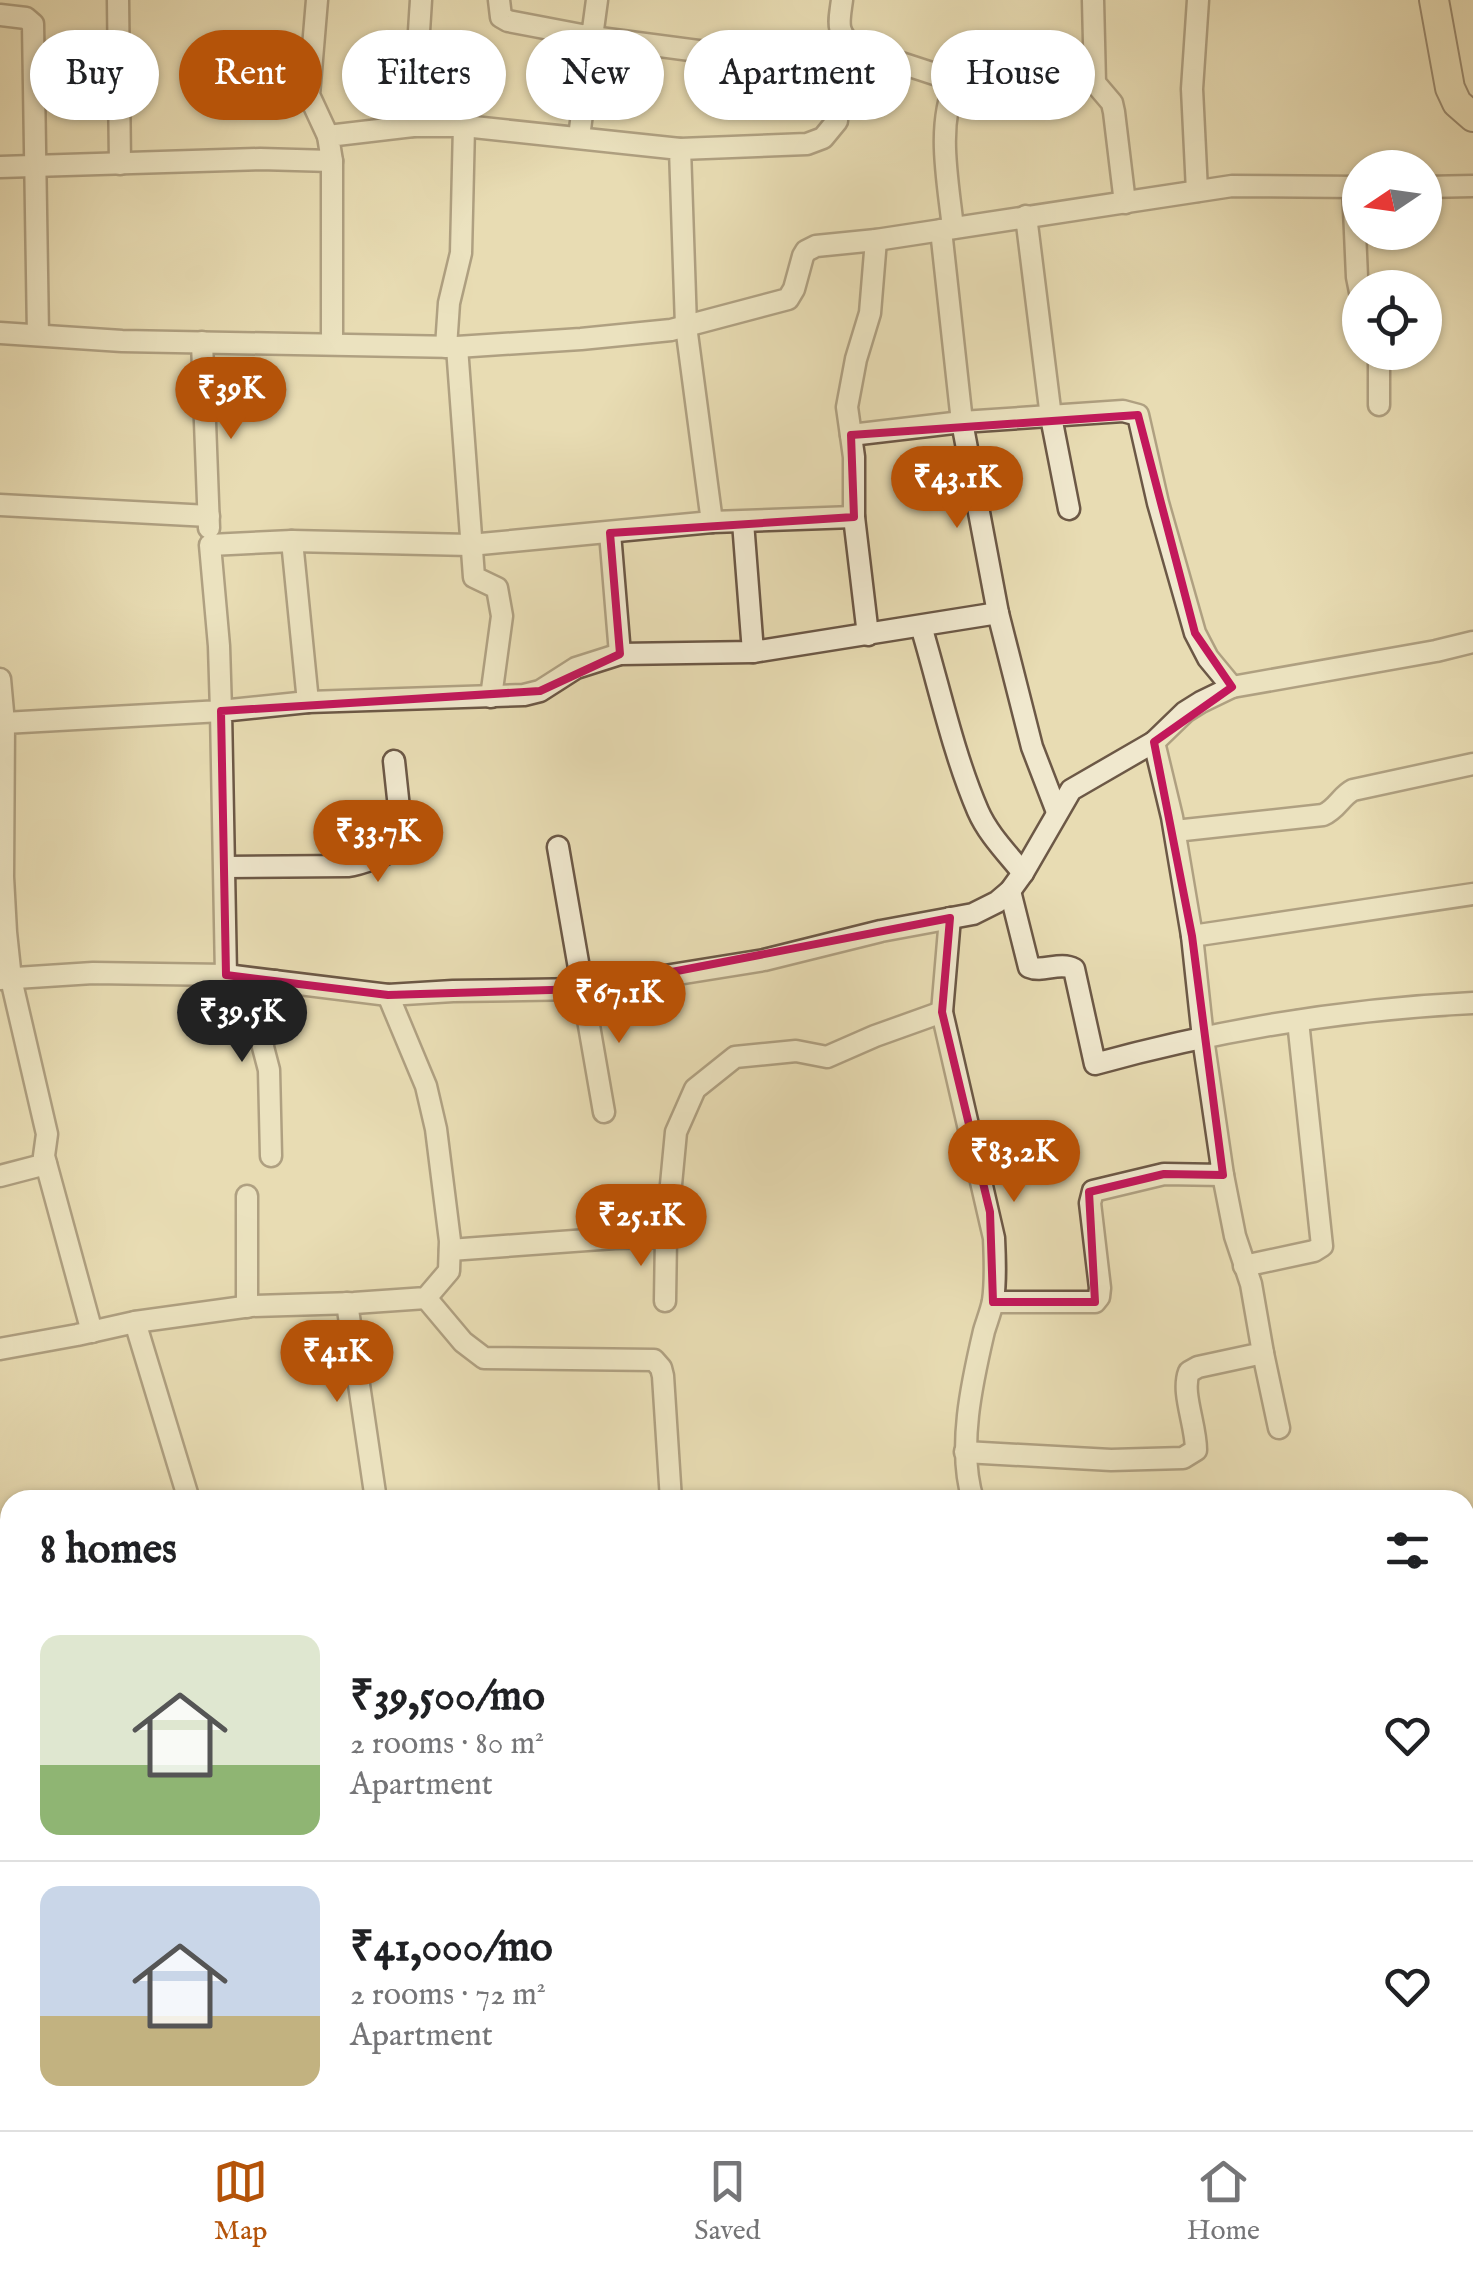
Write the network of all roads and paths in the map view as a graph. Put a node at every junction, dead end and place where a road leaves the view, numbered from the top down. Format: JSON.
{"nodes":[{"id":1,"x":118,"y":0,"type":"edge"},
{"id":2,"x":317,"y":0,"type":"edge"},
{"id":3,"x":421,"y":0,"type":"edge"},
{"id":4,"x":499,"y":0,"type":"edge"},
{"id":5,"x":597,"y":0,"type":"edge"},
{"id":6,"x":842,"y":0,"type":"edge"},
{"id":7,"x":1093,"y":0,"type":"edge"},
{"id":8,"x":1198,"y":0,"type":"edge"},
{"id":9,"x":1434,"y":0,"type":"edge"},
{"id":10,"x":0,"y":15,"type":"edge"},
{"id":11,"x":555,"y":30,"type":"edge"},
{"id":12,"x":593,"y":30,"type":"edge"},
{"id":13,"x":1094,"y":30,"type":"edge"},
{"id":14,"x":931,"y":73,"type":"edge"},
{"id":15,"x":1095,"y":84,"type":"edge"},
{"id":16,"x":1473,"y":117,"type":"edge"},
{"id":17,"x":581,"y":120,"type":"edge"},
{"id":18,"x":946,"y":120,"type":"edge"},
{"id":19,"x":836,"y":121,"type":"dead end"},
{"id":20,"x":412,"y":126,"type":"junction"},
{"id":21,"x":464,"y":126,"type":"junction"},
{"id":22,"x":328,"y":136,"type":"junction"},
{"id":23,"x":579,"y":137,"type":"junction"},
{"id":24,"x":680,"y":148,"type":"junction"},
{"id":25,"x":332,"y":161,"type":"junction"},
{"id":26,"x":120,"y":164,"type":"junction"},
{"id":27,"x":36,"y":166,"type":"junction"},
{"id":28,"x":0,"y":167,"type":"edge"},
{"id":29,"x":1473,"y":186,"type":"edge"},
{"id":30,"x":1342,"y":187,"type":"edge"},
{"id":31,"x":1442,"y":187,"type":"edge"},
{"id":32,"x":1197,"y":191,"type":"junction"},
{"id":33,"x":1124,"y":203,"type":"junction"},
{"id":34,"x":1026,"y":216,"type":"junction"},
{"id":35,"x":947,"y":229,"type":"junction"},
{"id":36,"x":876,"y":240,"type":"junction"},
{"id":37,"x":686,"y":326,"type":"junction"},
{"id":38,"x":0,"y":333,"type":"edge"},
{"id":39,"x":38,"y":335,"type":"junction"},
{"id":40,"x":202,"y":342,"type":"junction"},
{"id":41,"x":332,"y":344,"type":"junction"},
{"id":42,"x":451,"y":347,"type":"junction"},
{"id":43,"x":1379,"y":370,"type":"edge"},
{"id":44,"x":1379,"y":405,"type":"dead end"},
{"id":45,"x":1051,"y":417,"type":"junction"},
{"id":46,"x":962,"y":422,"type":"junction"},
{"id":47,"x":851,"y":435,"type":"junction"},
{"id":48,"x":0,"y":505,"type":"edge"},
{"id":49,"x":1069,"y":509,"type":"dead end"},
{"id":50,"x":208,"y":516,"type":"junction"},
{"id":51,"x":854,"y":518,"type":"junction"},
{"id":52,"x":712,"y":522,"type":"junction"},
{"id":53,"x":743,"y":522,"type":"junction"},
{"id":54,"x":610,"y":533,"type":"junction"},
{"id":55,"x":292,"y":541,"type":"junction"},
{"id":56,"x":210,"y":544,"type":"junction"},
{"id":57,"x":470,"y":545,"type":"junction"},
{"id":58,"x":998,"y":613,"type":"junction"},
{"id":59,"x":921,"y":626,"type":"junction"},
{"id":60,"x":868,"y":634,"type":"junction"},
{"id":61,"x":1473,"y":642,"type":"edge"},
{"id":62,"x":753,"y":652,"type":"junction"},
{"id":63,"x":620,"y":654,"type":"junction"},
{"id":64,"x":0,"y":679,"type":"edge"},
{"id":65,"x":1232,"y":688,"type":"junction"},
{"id":66,"x":491,"y":697,"type":"junction"},
{"id":67,"x":308,"y":702,"type":"junction"},
{"id":68,"x":221,"y":711,"type":"junction"},
{"id":69,"x":4,"y":724,"type":"junction"},
{"id":70,"x":1154,"y":742,"type":"junction"},
{"id":71,"x":394,"y":761,"type":"dead end"},
{"id":72,"x":1473,"y":764,"type":"edge"},
{"id":73,"x":1057,"y":812,"type":"junction"},
{"id":74,"x":1174,"y":831,"type":"junction"},
{"id":75,"x":558,"y":847,"type":"dead end"},
{"id":76,"x":225,"y":866,"type":"junction"},
{"id":77,"x":1023,"y":873,"type":"junction"},
{"id":78,"x":1010,"y":891,"type":"junction"},
{"id":79,"x":1473,"y":894,"type":"edge"},
{"id":80,"x":950,"y":918,"type":"junction"},
{"id":81,"x":1192,"y":936,"type":"junction"},
{"id":82,"x":226,"y":974,"type":"junction"},
{"id":83,"x":6,"y":979,"type":"edge"},
{"id":84,"x":275,"y":981,"type":"junction"},
{"id":85,"x":584,"y":989,"type":"junction"},
{"id":86,"x":388,"y":995,"type":"junction"},
{"id":87,"x":1473,"y":1003,"type":"edge"},
{"id":88,"x":942,"y":1012,"type":"junction"},
{"id":89,"x":1298,"y":1021,"type":"junction"},
{"id":90,"x":1202,"y":1038,"type":"junction"},
{"id":91,"x":604,"y":1112,"type":"dead end"},
{"id":92,"x":270,"y":1156,"type":"dead end"},
{"id":93,"x":46,"y":1164,"type":"junction"},
{"id":94,"x":1223,"y":1175,"type":"junction"},
{"id":95,"x":0,"y":1176,"type":"edge"},
{"id":96,"x":246,"y":1196,"type":"dead end"},
{"id":97,"x":666,"y":1236,"type":"junction"},
{"id":98,"x":450,"y":1250,"type":"junction"},
{"id":99,"x":1244,"y":1266,"type":"junction"},
{"id":100,"x":426,"y":1298,"type":"junction"},
{"id":101,"x":666,"y":1301,"type":"dead end"},
{"id":102,"x":993,"y":1302,"type":"junction"},
{"id":103,"x":347,"y":1303,"type":"junction"},
{"id":104,"x":247,"y":1307,"type":"junction"},
{"id":105,"x":135,"y":1322,"type":"junction"},
{"id":106,"x":92,"y":1332,"type":"junction"},
{"id":107,"x":0,"y":1349,"type":"edge"},
{"id":108,"x":1263,"y":1354,"type":"junction"},
{"id":109,"x":1279,"y":1428,"type":"dead end"},
{"id":110,"x":965,"y":1452,"type":"junction"},
{"id":111,"x":186,"y":1490,"type":"edge"},
{"id":112,"x":375,"y":1490,"type":"edge"},
{"id":113,"x":669,"y":1490,"type":"edge"},
{"id":114,"x":971,"y":1490,"type":"edge"}],
"edges":[{"from":1,"to":26,"type":"street"},
{"from":2,"to":22,"type":"street"},
{"from":3,"to":20,"type":"street"},
{"from":4,"to":11,"type":"street"},
{"from":5,"to":12,"type":"street"},
{"from":6,"to":14,"type":"street"},
{"from":7,"to":13,"type":"street"},
{"from":8,"to":32,"type":"street"},
{"from":9,"to":16,"type":"main road"},
{"from":10,"to":27,"type":"street"},
{"from":15,"to":33,"type":"street"},
{"from":17,"to":23,"type":"street"},
{"from":18,"to":35,"type":"street"},
{"from":19,"to":24,"type":"street"},
{"from":20,"to":21,"type":"street"},
{"from":20,"to":22,"type":"street"},
{"from":21,"to":23,"type":"street"},
{"from":21,"to":42,"type":"street"},
{"from":22,"to":25,"type":"street"},
{"from":23,"to":24,"type":"street"},
{"from":24,"to":37,"type":"street"},
{"from":25,"to":26,"type":"street"},
{"from":25,"to":41,"type":"street"},
{"from":26,"to":27,"type":"street"},
{"from":27,"to":28,"type":"street"},
{"from":27,"to":39,"type":"street"},
{"from":29,"to":31,"type":"street"},
{"from":30,"to":32,"type":"street"},
{"from":32,"to":33,"type":"street"},
{"from":33,"to":34,"type":"street"},
{"from":34,"to":35,"type":"street"},
{"from":34,"to":45,"type":"street"},
{"from":35,"to":36,"type":"street"},
{"from":35,"to":46,"type":"street"},
{"from":36,"to":37,"type":"street"},
{"from":36,"to":47,"type":"street"},
{"from":37,"to":42,"type":"street"},
{"from":37,"to":52,"type":"street"},
{"from":38,"to":39,"type":"street"},
{"from":39,"to":40,"type":"street"},
{"from":40,"to":41,"type":"street"},
{"from":40,"to":50,"type":"street"},
{"from":41,"to":42,"type":"street"},
{"from":42,"to":57,"type":"street"},
{"from":43,"to":44,"type":"street"},
{"from":45,"to":46,"type":"street"},
{"from":45,"to":49,"type":"street"},
{"from":45,"to":65,"type":"street"},
{"from":46,"to":47,"type":"street"},
{"from":46,"to":58,"type":"street"},
{"from":47,"to":51,"type":"street"},
{"from":48,"to":50,"type":"street"},
{"from":50,"to":56,"type":"street"},
{"from":51,"to":53,"type":"street"},
{"from":51,"to":60,"type":"street"},
{"from":52,"to":53,"type":"street"},
{"from":52,"to":54,"type":"street"},
{"from":53,"to":62,"type":"street"},
{"from":54,"to":57,"type":"street"},
{"from":54,"to":63,"type":"street"},
{"from":55,"to":56,"type":"street"},
{"from":55,"to":57,"type":"street"},
{"from":55,"to":67,"type":"street"},
{"from":56,"to":68,"type":"street"},
{"from":57,"to":66,"type":"street"},
{"from":58,"to":59,"type":"street"},
{"from":58,"to":73,"type":"street"},
{"from":59,"to":60,"type":"street"},
{"from":59,"to":77,"type":"street"},
{"from":60,"to":62,"type":"street"},
{"from":61,"to":65,"type":"street"},
{"from":62,"to":63,"type":"street"},
{"from":63,"to":66,"type":"street"},
{"from":64,"to":69,"type":"street"},
{"from":65,"to":70,"type":"street"},
{"from":66,"to":67,"type":"street"},
{"from":67,"to":68,"type":"street"},
{"from":68,"to":69,"type":"street"},
{"from":68,"to":76,"type":"street"},
{"from":69,"to":83,"type":"street"},
{"from":70,"to":73,"type":"street"},
{"from":70,"to":74,"type":"street"},
{"from":71,"to":76,"type":"street"},
{"from":72,"to":74,"type":"street"},
{"from":73,"to":77,"type":"street"},
{"from":74,"to":81,"type":"street"},
{"from":75,"to":85,"type":"street"},
{"from":76,"to":82,"type":"street"},
{"from":77,"to":78,"type":"street"},
{"from":78,"to":80,"type":"street"},
{"from":78,"to":90,"type":"street"},
{"from":79,"to":81,"type":"street"},
{"from":80,"to":85,"type":"street"},
{"from":80,"to":88,"type":"street"},
{"from":81,"to":90,"type":"street"},
{"from":82,"to":83,"type":"street"},
{"from":82,"to":84,"type":"street"},
{"from":83,"to":93,"type":"street"},
{"from":84,"to":86,"type":"street"},
{"from":84,"to":92,"type":"street"},
{"from":85,"to":86,"type":"street"},
{"from":85,"to":91,"type":"street"},
{"from":86,"to":98,"type":"street"},
{"from":87,"to":89,"type":"street"},
{"from":88,"to":97,"type":"street"},
{"from":88,"to":102,"type":"street"},
{"from":89,"to":90,"type":"street"},
{"from":89,"to":99,"type":"street"},
{"from":90,"to":94,"type":"street"},
{"from":93,"to":95,"type":"street"},
{"from":93,"to":106,"type":"street"},
{"from":94,"to":99,"type":"street"},
{"from":94,"to":102,"type":"street"},
{"from":96,"to":104,"type":"street"},
{"from":97,"to":98,"type":"street"},
{"from":97,"to":101,"type":"street"},
{"from":98,"to":100,"type":"street"},
{"from":99,"to":108,"type":"street"},
{"from":100,"to":103,"type":"street"},
{"from":100,"to":113,"type":"street"},
{"from":102,"to":110,"type":"street"},
{"from":103,"to":104,"type":"street"},
{"from":103,"to":112,"type":"street"},
{"from":104,"to":105,"type":"street"},
{"from":105,"to":106,"type":"street"},
{"from":105,"to":111,"type":"street"},
{"from":106,"to":107,"type":"street"},
{"from":108,"to":109,"type":"street"},
{"from":108,"to":110,"type":"street"},
{"from":110,"to":114,"type":"street"}]}
